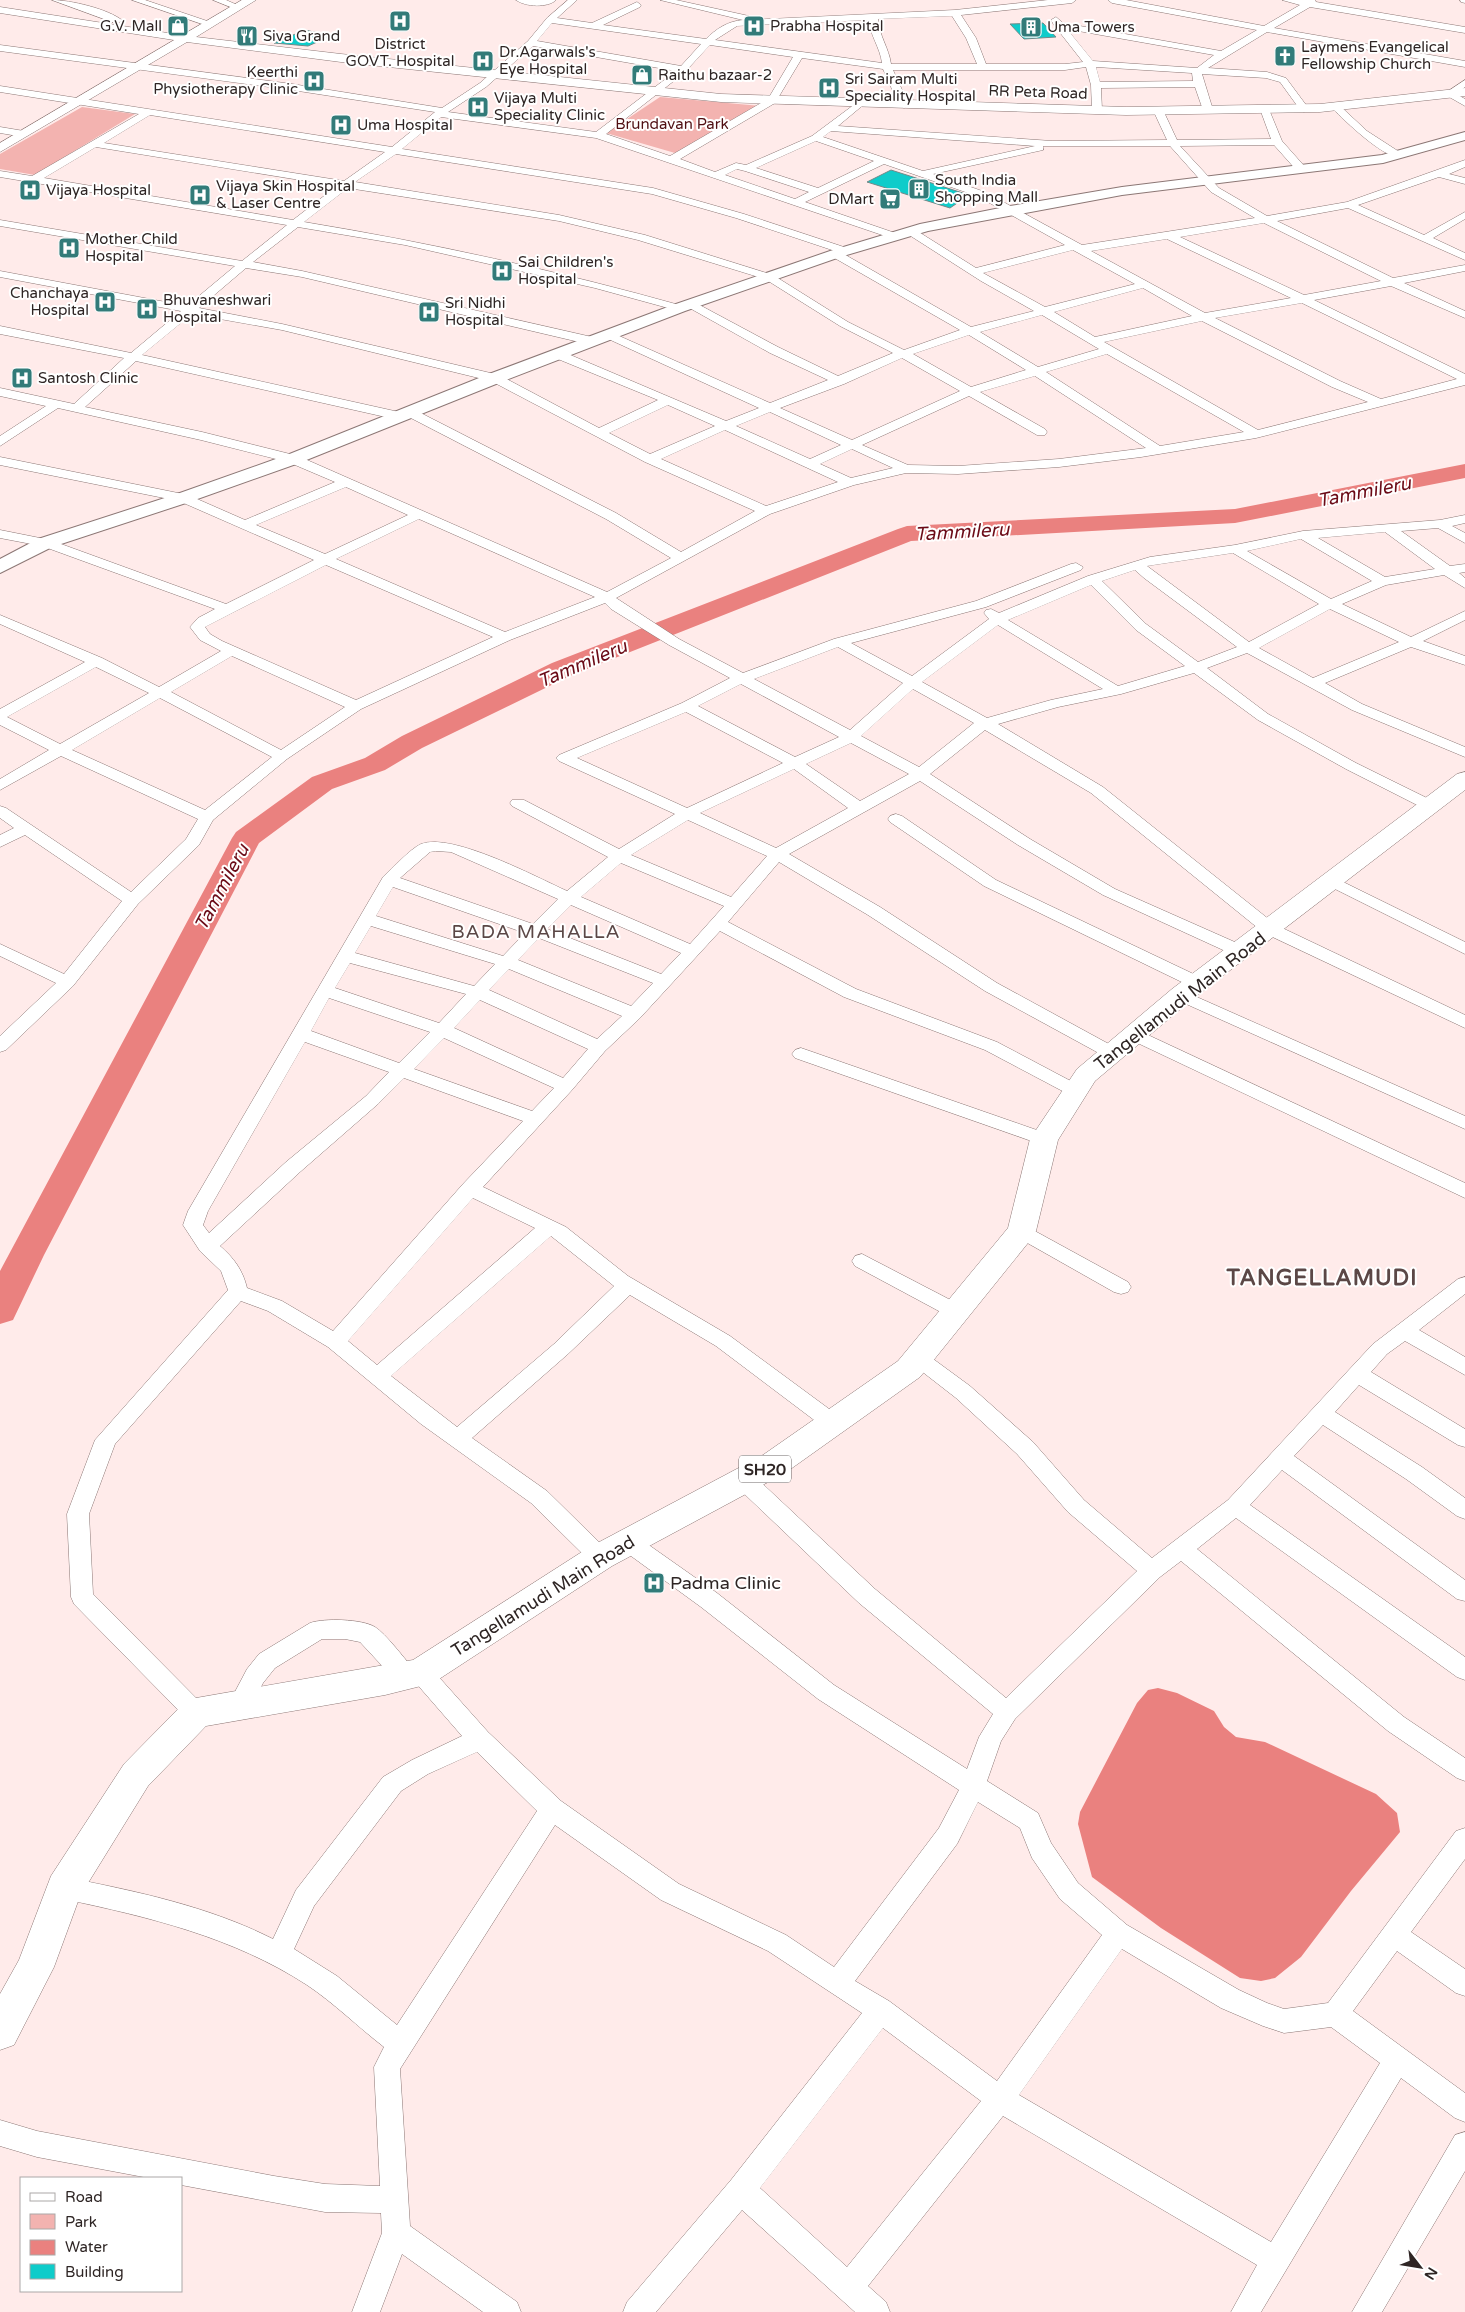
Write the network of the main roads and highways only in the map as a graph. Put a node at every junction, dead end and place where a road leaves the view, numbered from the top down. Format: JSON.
{"nodes":[{"id":1,"x":1465,"y":136,"type":"edge"},
{"id":2,"x":0,"y":566,"type":"edge"},
{"id":3,"x":1465,"y":779,"type":"edge"},
{"id":4,"x":0,"y":2032,"type":"edge"}],
"edges":[{"from":1,"to":2,"type":"main road"},
{"from":3,"to":4,"type":"main road","name":"Tangellamudi Main Road","number":"SH20"}]}
